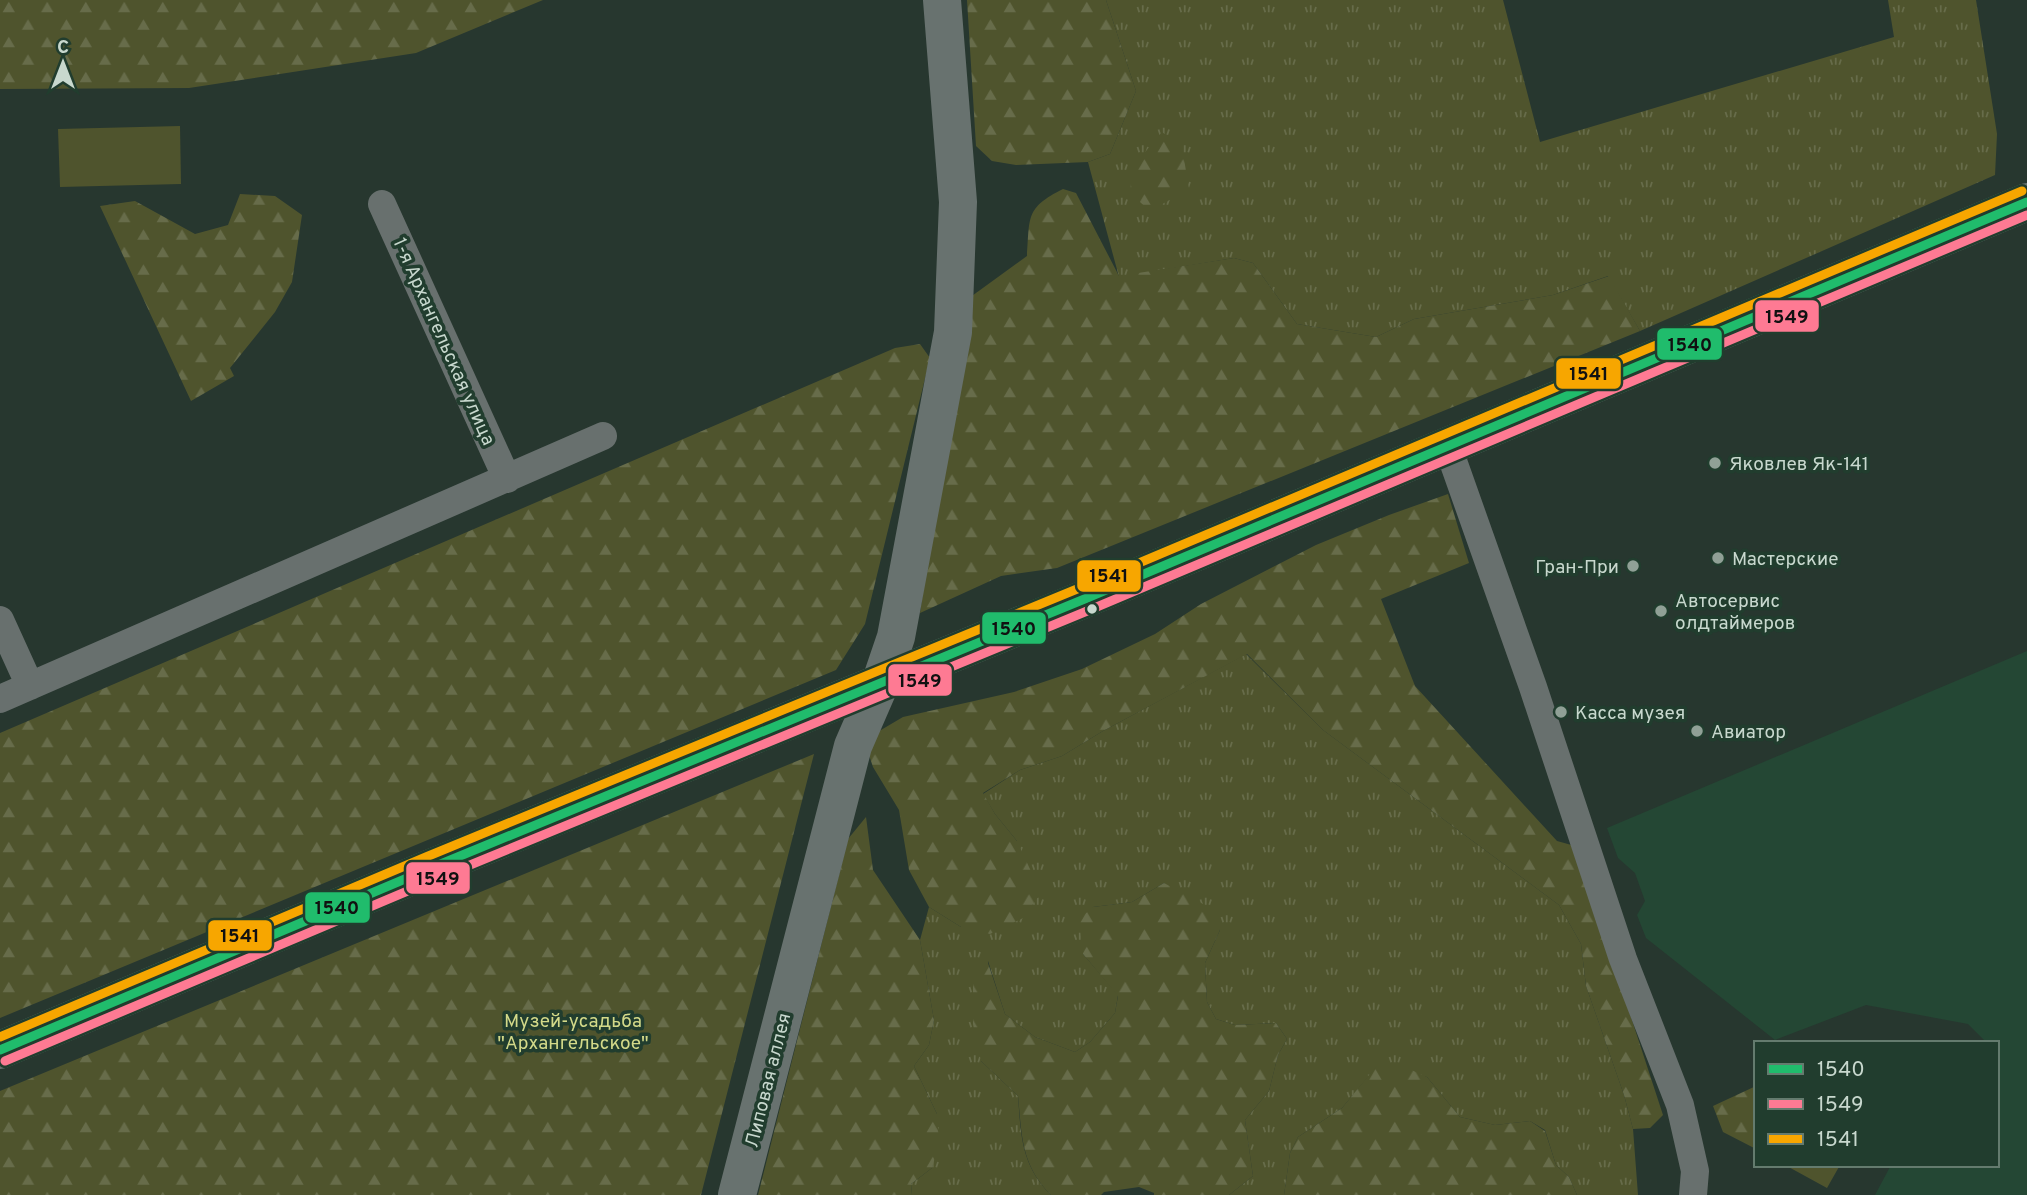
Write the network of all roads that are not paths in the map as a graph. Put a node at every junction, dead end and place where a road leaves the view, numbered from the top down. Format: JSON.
{"nodes":[{"id":1,"x":942,"y":0,"type":"edge"},
{"id":2,"x":2027,"y":202,"type":"edge"},
{"id":3,"x":382,"y":204,"type":"dead end"},
{"id":4,"x":603,"y":436,"type":"dead end"},
{"id":5,"x":1448,"y":447,"type":"junction"},
{"id":6,"x":507,"y":479,"type":"junction"},
{"id":7,"x":0,"y":620,"type":"edge"},
{"id":8,"x":880,"y":684,"type":"junction"},
{"id":9,"x":30,"y":686,"type":"junction"},
{"id":10,"x":0,"y":699,"type":"edge"},
{"id":11,"x":0,"y":1050,"type":"edge"},
{"id":12,"x":737,"y":1195,"type":"edge"},
{"id":13,"x":1693,"y":1195,"type":"edge"}],
"edges":[{"from":1,"to":8,"type":"main road","name":"Липовая аллея"},
{"from":2,"to":5,"type":"main road"},
{"from":3,"to":6,"type":"street","name":"1-я Архангельская улица"},
{"from":4,"to":6,"type":"street"},
{"from":5,"to":8,"type":"main road"},
{"from":5,"to":13,"type":"street"},
{"from":6,"to":9,"type":"street"},
{"from":7,"to":9,"type":"street"},
{"from":8,"to":11,"type":"main road"},
{"from":8,"to":12,"type":"main road","name":"Липовая аллея"},
{"from":9,"to":10,"type":"street"}]}
